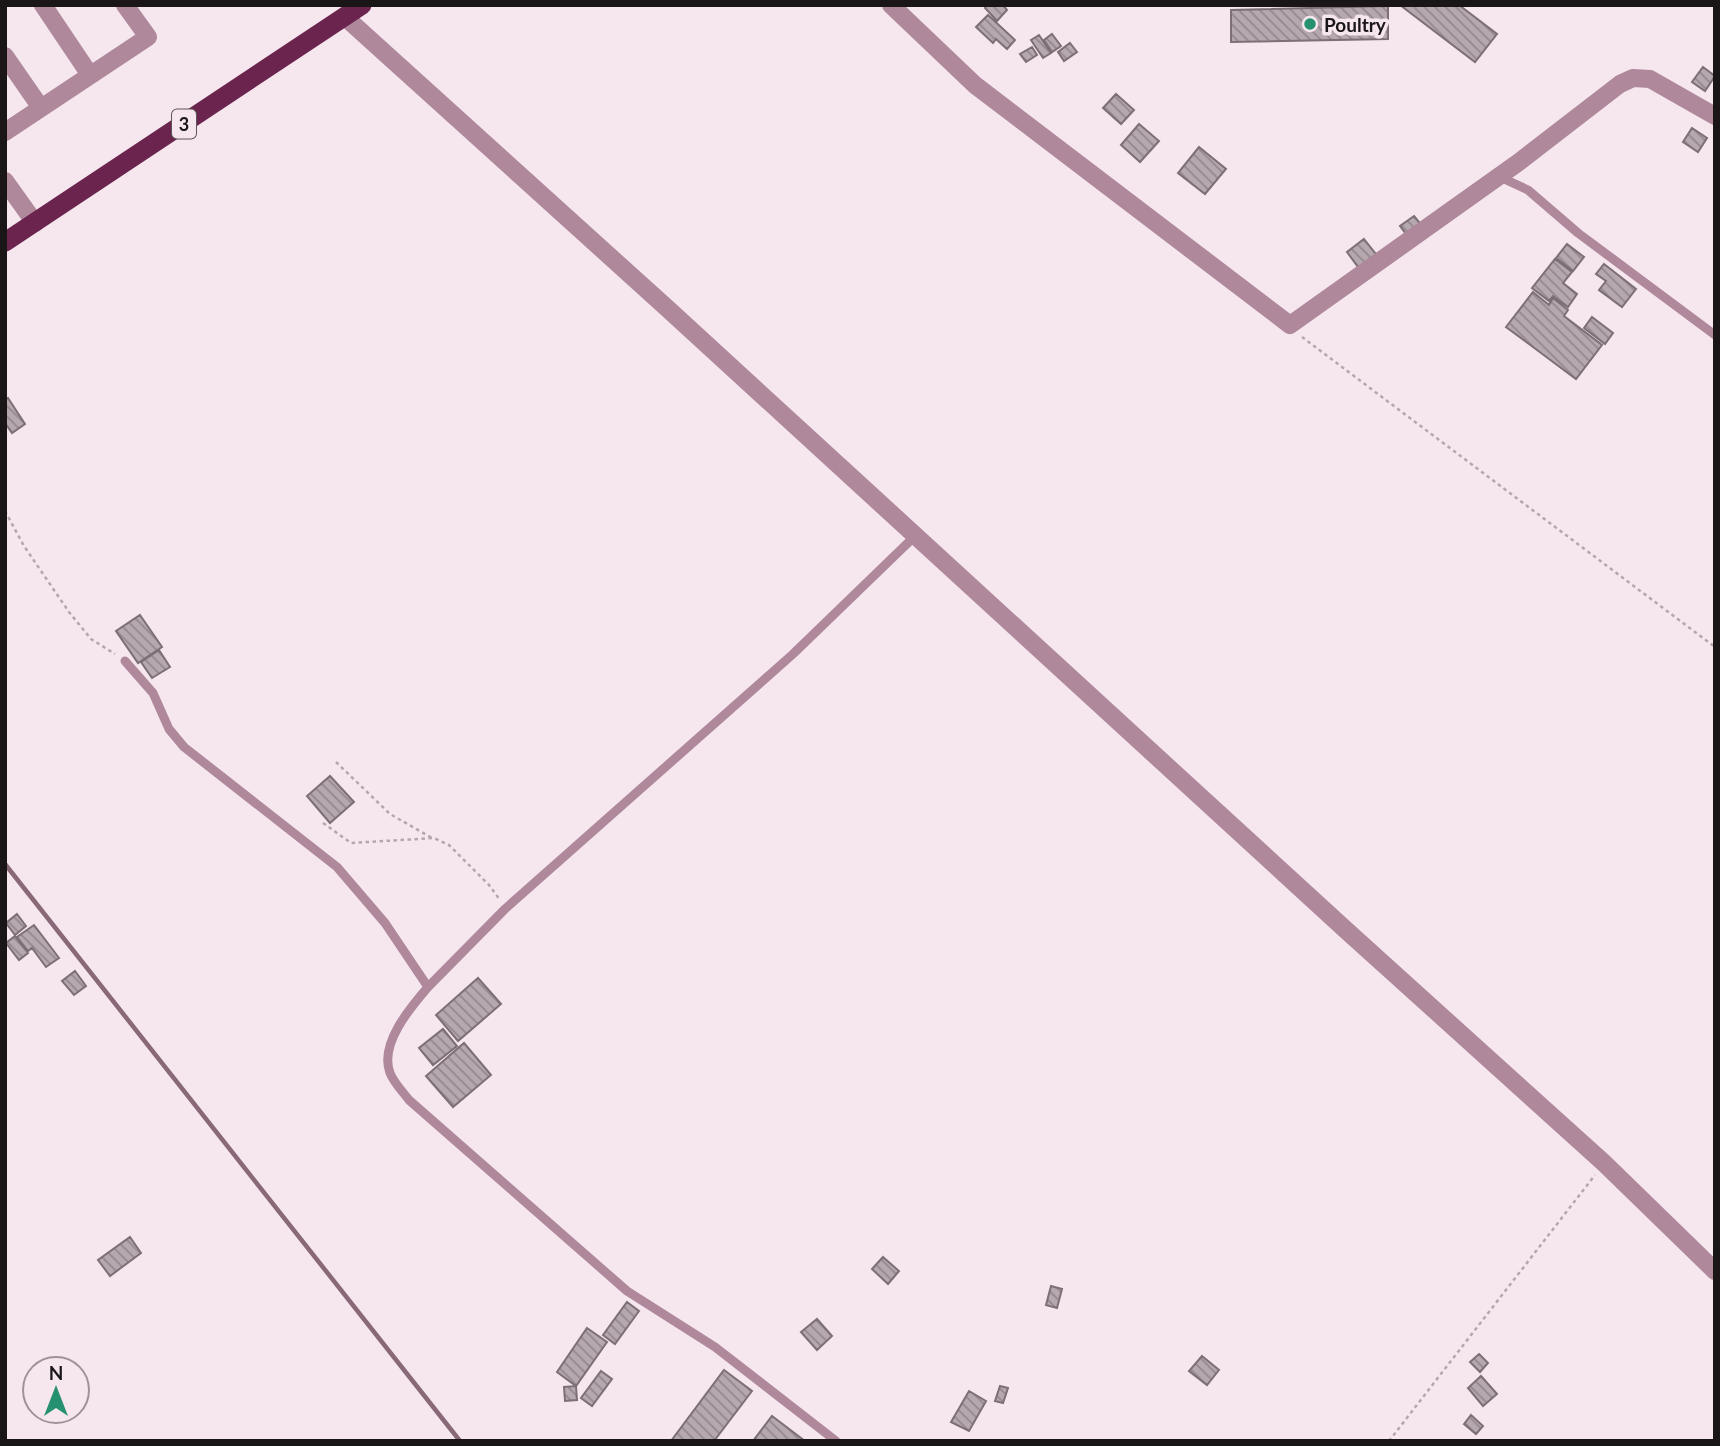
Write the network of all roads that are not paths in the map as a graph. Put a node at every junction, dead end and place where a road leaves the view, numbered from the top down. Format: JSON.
{"nodes":[{"id":1,"x":43,"y":5,"type":"edge"},
{"id":2,"x":125,"y":5,"type":"edge"},
{"id":3,"x":362,"y":5,"type":"edge"},
{"id":4,"x":891,"y":5,"type":"edge"},
{"id":5,"x":345,"y":17,"type":"junction"},
{"id":6,"x":5,"y":56,"type":"edge"},
{"id":7,"x":90,"y":75,"type":"junction"},
{"id":8,"x":41,"y":108,"type":"junction"},
{"id":9,"x":1715,"y":116,"type":"edge"},
{"id":10,"x":5,"y":132,"type":"edge"},
{"id":11,"x":1500,"y":177,"type":"junction"},
{"id":12,"x":5,"y":181,"type":"edge"},
{"id":13,"x":34,"y":223,"type":"junction"},
{"id":14,"x":5,"y":242,"type":"edge"},
{"id":15,"x":1715,"y":335,"type":"edge"},
{"id":16,"x":915,"y":536,"type":"junction"},
{"id":17,"x":125,"y":662,"type":"road end"},
{"id":18,"x":428,"y":987,"type":"junction"},
{"id":19,"x":1715,"y":1271,"type":"edge"},
{"id":20,"x":836,"y":1441,"type":"edge"}],
"edges":[{"from":1,"to":7,"type":"street"},
{"from":2,"to":7,"type":"street"},
{"from":3,"to":5,"type":"highway","number":"3"},
{"from":4,"to":11,"type":"street"},
{"from":5,"to":13,"type":"highway","number":"3"},
{"from":5,"to":16,"type":"street"},
{"from":6,"to":8,"type":"street"},
{"from":7,"to":8,"type":"street"},
{"from":8,"to":10,"type":"street"},
{"from":9,"to":11,"type":"street"},
{"from":11,"to":15,"type":"lane"},
{"from":12,"to":13,"type":"street"},
{"from":13,"to":14,"type":"highway","number":"3"},
{"from":16,"to":18,"type":"lane"},
{"from":16,"to":19,"type":"street"},
{"from":17,"to":18,"type":"lane"},
{"from":18,"to":20,"type":"lane"}]}
